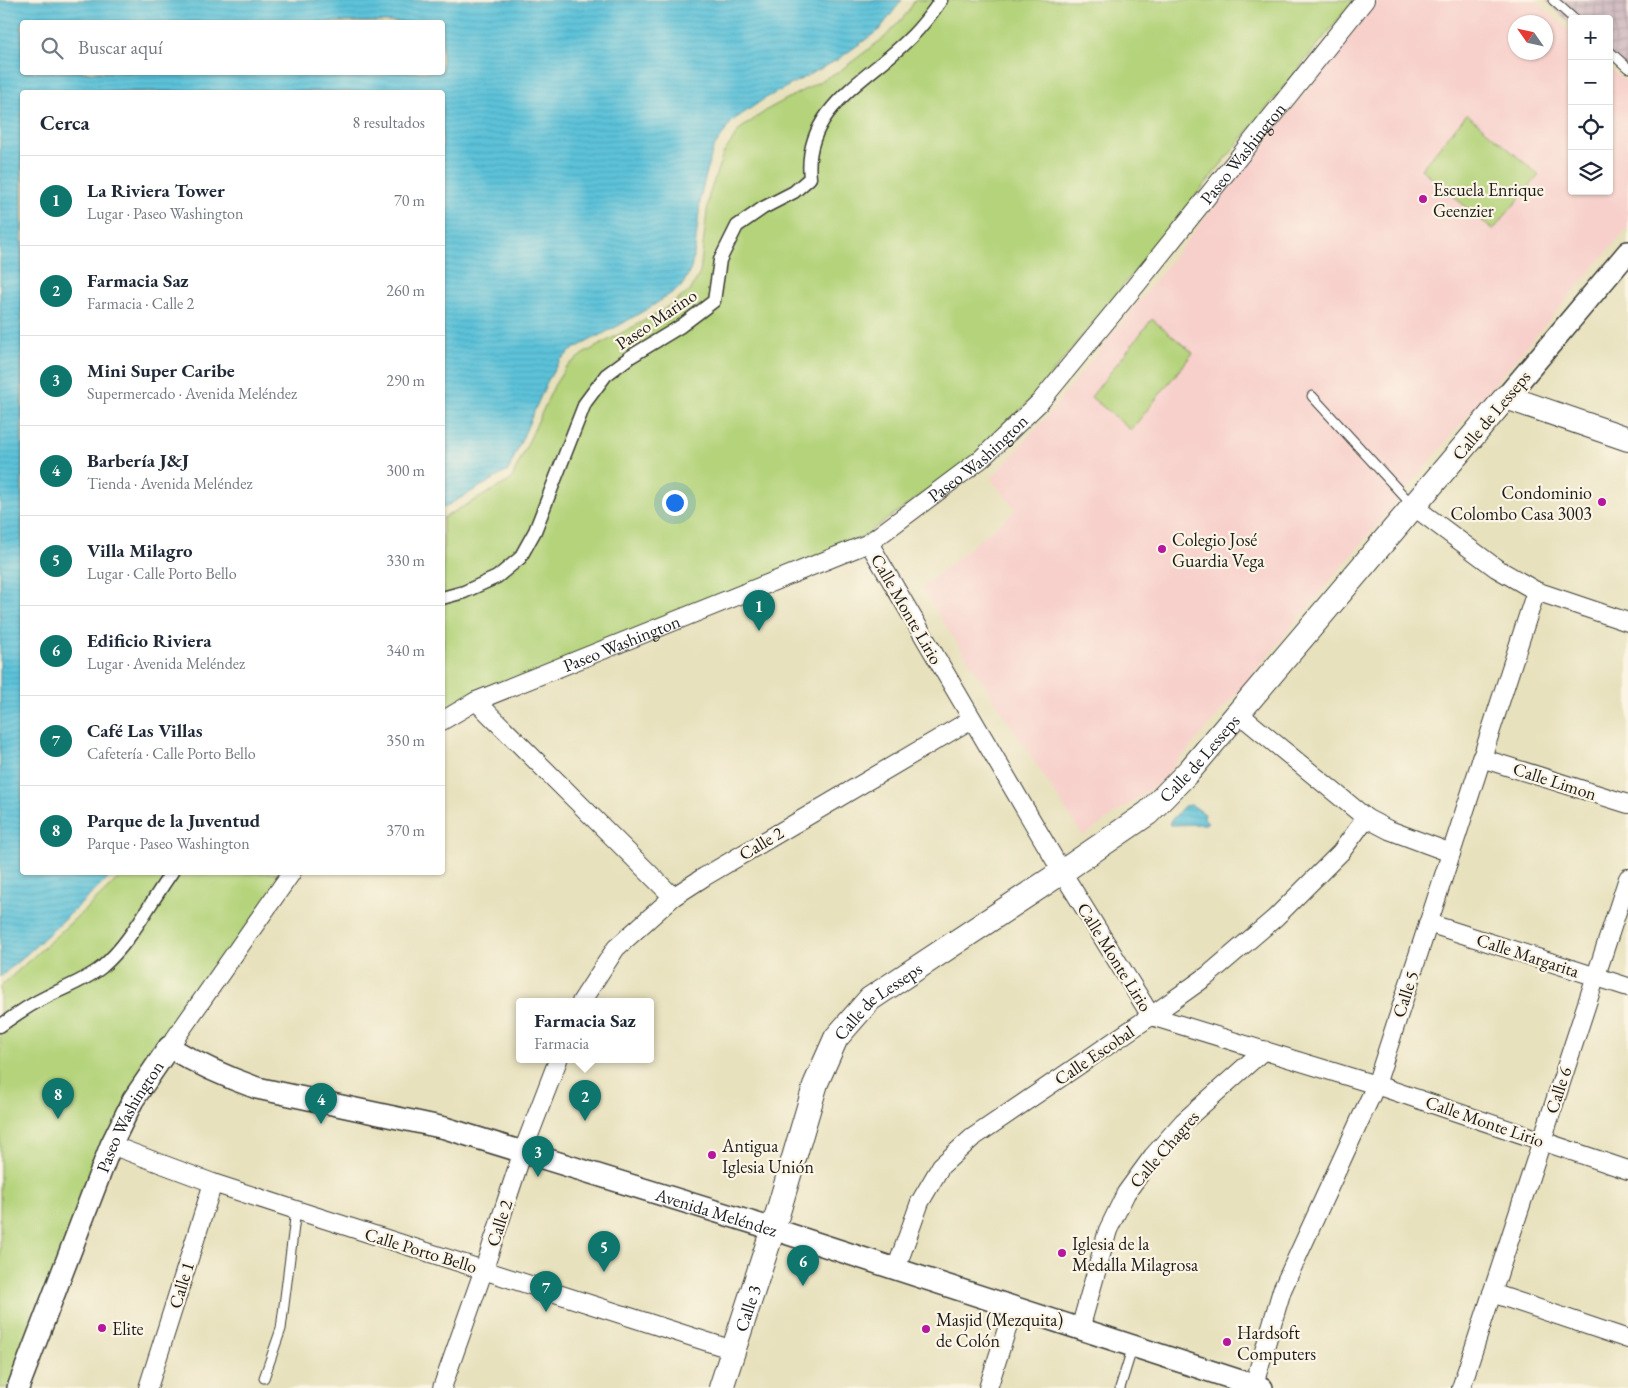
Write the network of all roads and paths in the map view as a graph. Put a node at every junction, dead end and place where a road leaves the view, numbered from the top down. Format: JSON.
{"nodes":[{"id":1,"x":941,"y":0,"type":"edge"},
{"id":2,"x":1365,"y":0,"type":"edge"},
{"id":3,"x":1553,"y":0,"type":"edge"},
{"id":4,"x":1570,"y":15,"type":"edge"},
{"id":5,"x":1613,"y":55,"type":"edge"},
{"id":6,"x":1628,"y":68,"type":"edge"},
{"id":7,"x":1628,"y":252,"type":"edge"},
{"id":8,"x":1312,"y":396,"type":"dead end"},
{"id":9,"x":1506,"y":397,"type":"junction"},
{"id":10,"x":1628,"y":439,"type":"edge"},
{"id":11,"x":1413,"y":506,"type":"junction"},
{"id":12,"x":869,"y":543,"type":"junction"},
{"id":13,"x":1536,"y":591,"type":"junction"},
{"id":14,"x":445,"y":597,"type":"edge"},
{"id":15,"x":1628,"y":622,"type":"edge"},
{"id":16,"x":476,"y":701,"type":"junction"},
{"id":17,"x":1238,"y":713,"type":"junction"},
{"id":18,"x":445,"y":719,"type":"edge"},
{"id":19,"x":972,"y":719,"type":"junction"},
{"id":20,"x":1481,"y":758,"type":"junction"},
{"id":21,"x":1628,"y":804,"type":"edge"},
{"id":22,"x":1366,"y":818,"type":"junction"},
{"id":23,"x":1451,"y":853,"type":"junction"},
{"id":24,"x":1062,"y":872,"type":"junction"},
{"id":25,"x":170,"y":875,"type":"edge"},
{"id":26,"x":290,"y":875,"type":"edge"},
{"id":27,"x":1628,"y":878,"type":"edge"},
{"id":28,"x":673,"y":897,"type":"junction"},
{"id":29,"x":1428,"y":923,"type":"junction"},
{"id":30,"x":1596,"y":976,"type":"junction"},
{"id":31,"x":1628,"y":987,"type":"edge"},
{"id":32,"x":584,"y":998,"type":"edge"},
{"id":33,"x":1151,"y":1016,"type":"junction"},
{"id":34,"x":0,"y":1026,"type":"edge"},
{"id":35,"x":169,"y":1047,"type":"junction"},
{"id":36,"x":1264,"y":1050,"type":"junction"},
{"id":37,"x":557,"y":1063,"type":"edge"},
{"id":38,"x":1376,"y":1084,"type":"junction"},
{"id":39,"x":1542,"y":1140,"type":"junction"},
{"id":40,"x":111,"y":1145,"type":"junction"},
{"id":41,"x":523,"y":1151,"type":"junction"},
{"id":42,"x":1628,"y":1170,"type":"edge"},
{"id":43,"x":213,"y":1183,"type":"junction"},
{"id":44,"x":296,"y":1210,"type":"junction"},
{"id":45,"x":773,"y":1229,"type":"junction"},
{"id":46,"x":484,"y":1269,"type":"junction"},
{"id":47,"x":896,"y":1269,"type":"junction"},
{"id":48,"x":1492,"y":1293,"type":"junction"},
{"id":49,"x":1014,"y":1307,"type":"junction"},
{"id":50,"x":1080,"y":1329,"type":"junction"},
{"id":51,"x":1628,"y":1339,"type":"edge"},
{"id":52,"x":1134,"y":1346,"type":"junction"},
{"id":53,"x":733,"y":1350,"type":"junction"},
{"id":54,"x":264,"y":1378,"type":"dead end"},
{"id":55,"x":1256,"y":1387,"type":"edge"},
{"id":56,"x":18,"y":1388,"type":"edge"},
{"id":57,"x":148,"y":1388,"type":"edge"},
{"id":58,"x":442,"y":1388,"type":"edge"},
{"id":59,"x":721,"y":1388,"type":"edge"},
{"id":60,"x":988,"y":1388,"type":"edge"},
{"id":61,"x":1120,"y":1388,"type":"edge"},
{"id":62,"x":1461,"y":1388,"type":"edge"}],
"edges":[{"from":1,"to":14,"type":"street","name":"Paseo Marino"},
{"from":2,"to":12,"type":"street","name":"Paseo Washington"},
{"from":3,"to":4,"type":"lane"},
{"from":5,"to":6,"type":"lane"},
{"from":7,"to":9,"type":"street","name":"Calle de Lesseps"},
{"from":8,"to":11,"type":"lane"},
{"from":9,"to":10,"type":"main road"},
{"from":9,"to":11,"type":"main road","name":"Calle de Lesseps"},
{"from":11,"to":13,"type":"street"},
{"from":11,"to":17,"type":"main road","name":"Calle de Lesseps"},
{"from":12,"to":16,"type":"street","name":"Paseo Washington"},
{"from":12,"to":19,"type":"street","name":"Calle Monte Lirio"},
{"from":13,"to":15,"type":"street"},
{"from":13,"to":20,"type":"street","name":"Calle 5"},
{"from":16,"to":18,"type":"street","name":"Paseo Washington"},
{"from":16,"to":28,"type":"street"},
{"from":17,"to":22,"type":"street"},
{"from":17,"to":24,"type":"main road","name":"Calle de Lesseps"},
{"from":19,"to":24,"type":"street","name":"Calle Monte Lirio"},
{"from":19,"to":28,"type":"street","name":"Calle 2"},
{"from":20,"to":21,"type":"street","name":"Calle Limon"},
{"from":20,"to":23,"type":"street","name":"Calle 5"},
{"from":22,"to":23,"type":"street"},
{"from":22,"to":33,"type":"street","name":"Calle Escobal"},
{"from":23,"to":29,"type":"street","name":"Calle 5"},
{"from":24,"to":33,"type":"street","name":"Calle Monte Lirio"},
{"from":24,"to":45,"type":"main road","name":"Calle de Lesseps"},
{"from":25,"to":34,"type":"street"},
{"from":26,"to":35,"type":"street","name":"Paseo Washington"},
{"from":27,"to":30,"type":"street","name":"Calle 6"},
{"from":28,"to":32,"type":"street","name":"Calle 2"},
{"from":29,"to":30,"type":"street","name":"Calle Margarita"},
{"from":29,"to":38,"type":"street","name":"Calle 5"},
{"from":30,"to":31,"type":"street","name":"Calle Margarita"},
{"from":30,"to":39,"type":"street","name":"Calle 6"},
{"from":33,"to":36,"type":"street","name":"Calle Monte Lirio"},
{"from":33,"to":47,"type":"street","name":"Calle Escobal"},
{"from":35,"to":40,"type":"street","name":"Paseo Washington"},
{"from":35,"to":41,"type":"street","name":"Avenida Meléndez"},
{"from":36,"to":38,"type":"street","name":"Calle Monte Lirio"},
{"from":36,"to":50,"type":"street","name":"Calle Chagres"},
{"from":37,"to":41,"type":"street","name":"Calle 2"},
{"from":38,"to":39,"type":"street","name":"Calle Monte Lirio"},
{"from":38,"to":55,"type":"street","name":"Calle 5"},
{"from":39,"to":42,"type":"street","name":"Calle Monte Lirio"},
{"from":39,"to":48,"type":"street","name":"Calle 6"},
{"from":40,"to":43,"type":"street","name":"Calle Porto Bello"},
{"from":40,"to":56,"type":"street","name":"Paseo Washington"},
{"from":41,"to":45,"type":"street","name":"Avenida Meléndez"},
{"from":41,"to":46,"type":"street","name":"Calle 2"},
{"from":43,"to":44,"type":"street","name":"Calle Porto Bello"},
{"from":43,"to":57,"type":"street","name":"Calle 1"},
{"from":44,"to":46,"type":"street","name":"Calle Porto Bello"},
{"from":44,"to":54,"type":"lane"},
{"from":45,"to":47,"type":"street","name":"Avenida Meléndez"},
{"from":45,"to":53,"type":"main road","name":"Calle 3"},
{"from":46,"to":53,"type":"street","name":"Calle Porto Bello"},
{"from":46,"to":58,"type":"street","name":"Calle 2"},
{"from":47,"to":49,"type":"street","name":"Avenida Meléndez"},
{"from":48,"to":51,"type":"street"},
{"from":48,"to":62,"type":"street","name":"Calle 6"},
{"from":49,"to":50,"type":"street","name":"Avenida Meléndez"},
{"from":49,"to":60,"type":"street"},
{"from":50,"to":52,"type":"street","name":"Avenida Meléndez"},
{"from":52,"to":55,"type":"street","name":"Avenida Meléndez"},
{"from":52,"to":61,"type":"lane"},
{"from":53,"to":59,"type":"main road","name":"Calle 3"}]}
